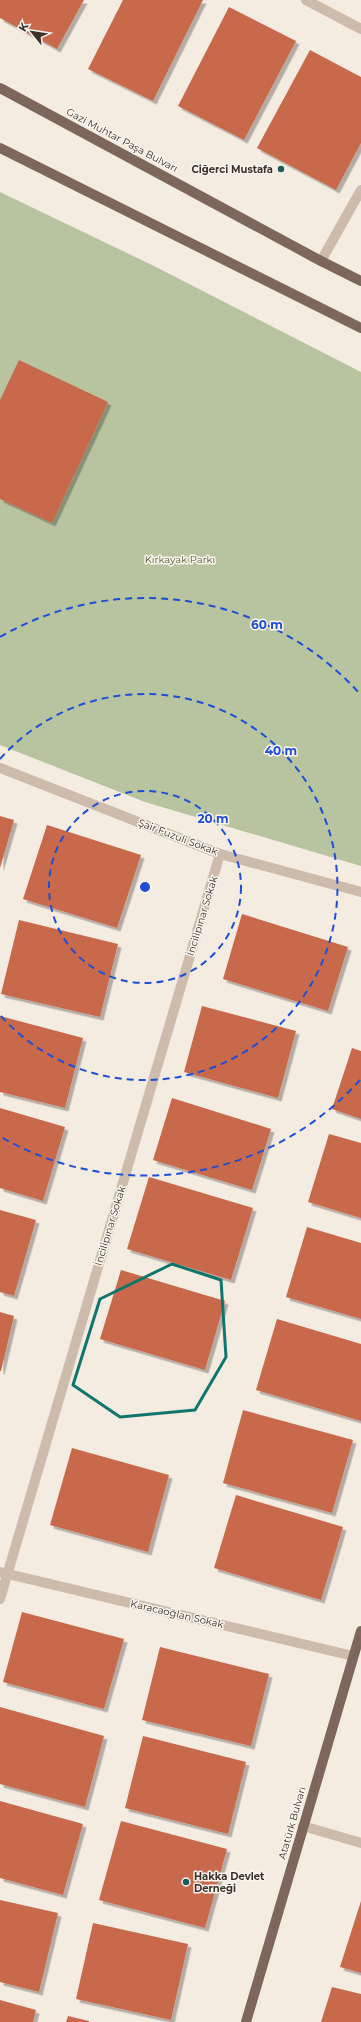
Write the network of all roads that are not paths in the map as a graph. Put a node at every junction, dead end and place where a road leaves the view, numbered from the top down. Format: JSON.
{"nodes":[{"id":1,"x":306,"y":0,"type":"edge"},
{"id":2,"x":361,"y":29,"type":"edge"},
{"id":3,"x":0,"y":88,"type":"edge"},
{"id":4,"x":0,"y":148,"type":"edge"},
{"id":5,"x":361,"y":190,"type":"edge"},
{"id":6,"x":321,"y":261,"type":"junction"},
{"id":7,"x":361,"y":281,"type":"edge"},
{"id":8,"x":361,"y":328,"type":"edge"},
{"id":9,"x":0,"y":768,"type":"edge"},
{"id":10,"x":220,"y":854,"type":"junction"},
{"id":11,"x":361,"y":892,"type":"edge"},
{"id":12,"x":3,"y":1573,"type":"edge"},
{"id":13,"x":0,"y":1599,"type":"edge"},
{"id":14,"x":361,"y":1631,"type":"edge"},
{"id":15,"x":354,"y":1656,"type":"junction"},
{"id":16,"x":303,"y":1826,"type":"junction"},
{"id":17,"x":361,"y":1843,"type":"edge"},
{"id":18,"x":246,"y":2022,"type":"edge"}],
"edges":[{"from":1,"to":2,"type":"street"},
{"from":3,"to":6,"type":"main road","name":"Gazi Muhtar Paşa Bulvarı"},
{"from":4,"to":8,"type":"main road"},
{"from":5,"to":6,"type":"street"},
{"from":6,"to":7,"type":"main road","name":"Gazi Muhtar Paşa Bulvarı"},
{"from":9,"to":10,"type":"street","name":"Şair Fuzuli Sokak"},
{"from":10,"to":11,"type":"street","name":"Şair Fuzuli Sokak"},
{"from":10,"to":12,"type":"street","name":"İncilipınar Sokak"},
{"from":12,"to":13,"type":"street","name":"İncilipınar Sokak"},
{"from":12,"to":15,"type":"street","name":"Karacaoğlan Sokak"},
{"from":14,"to":15,"type":"main road","name":"Atatürk Bulvarı"},
{"from":15,"to":16,"type":"main road","name":"Atatürk Bulvarı"},
{"from":16,"to":17,"type":"street"},
{"from":16,"to":18,"type":"main road","name":"Atatürk Bulvarı"}]}
